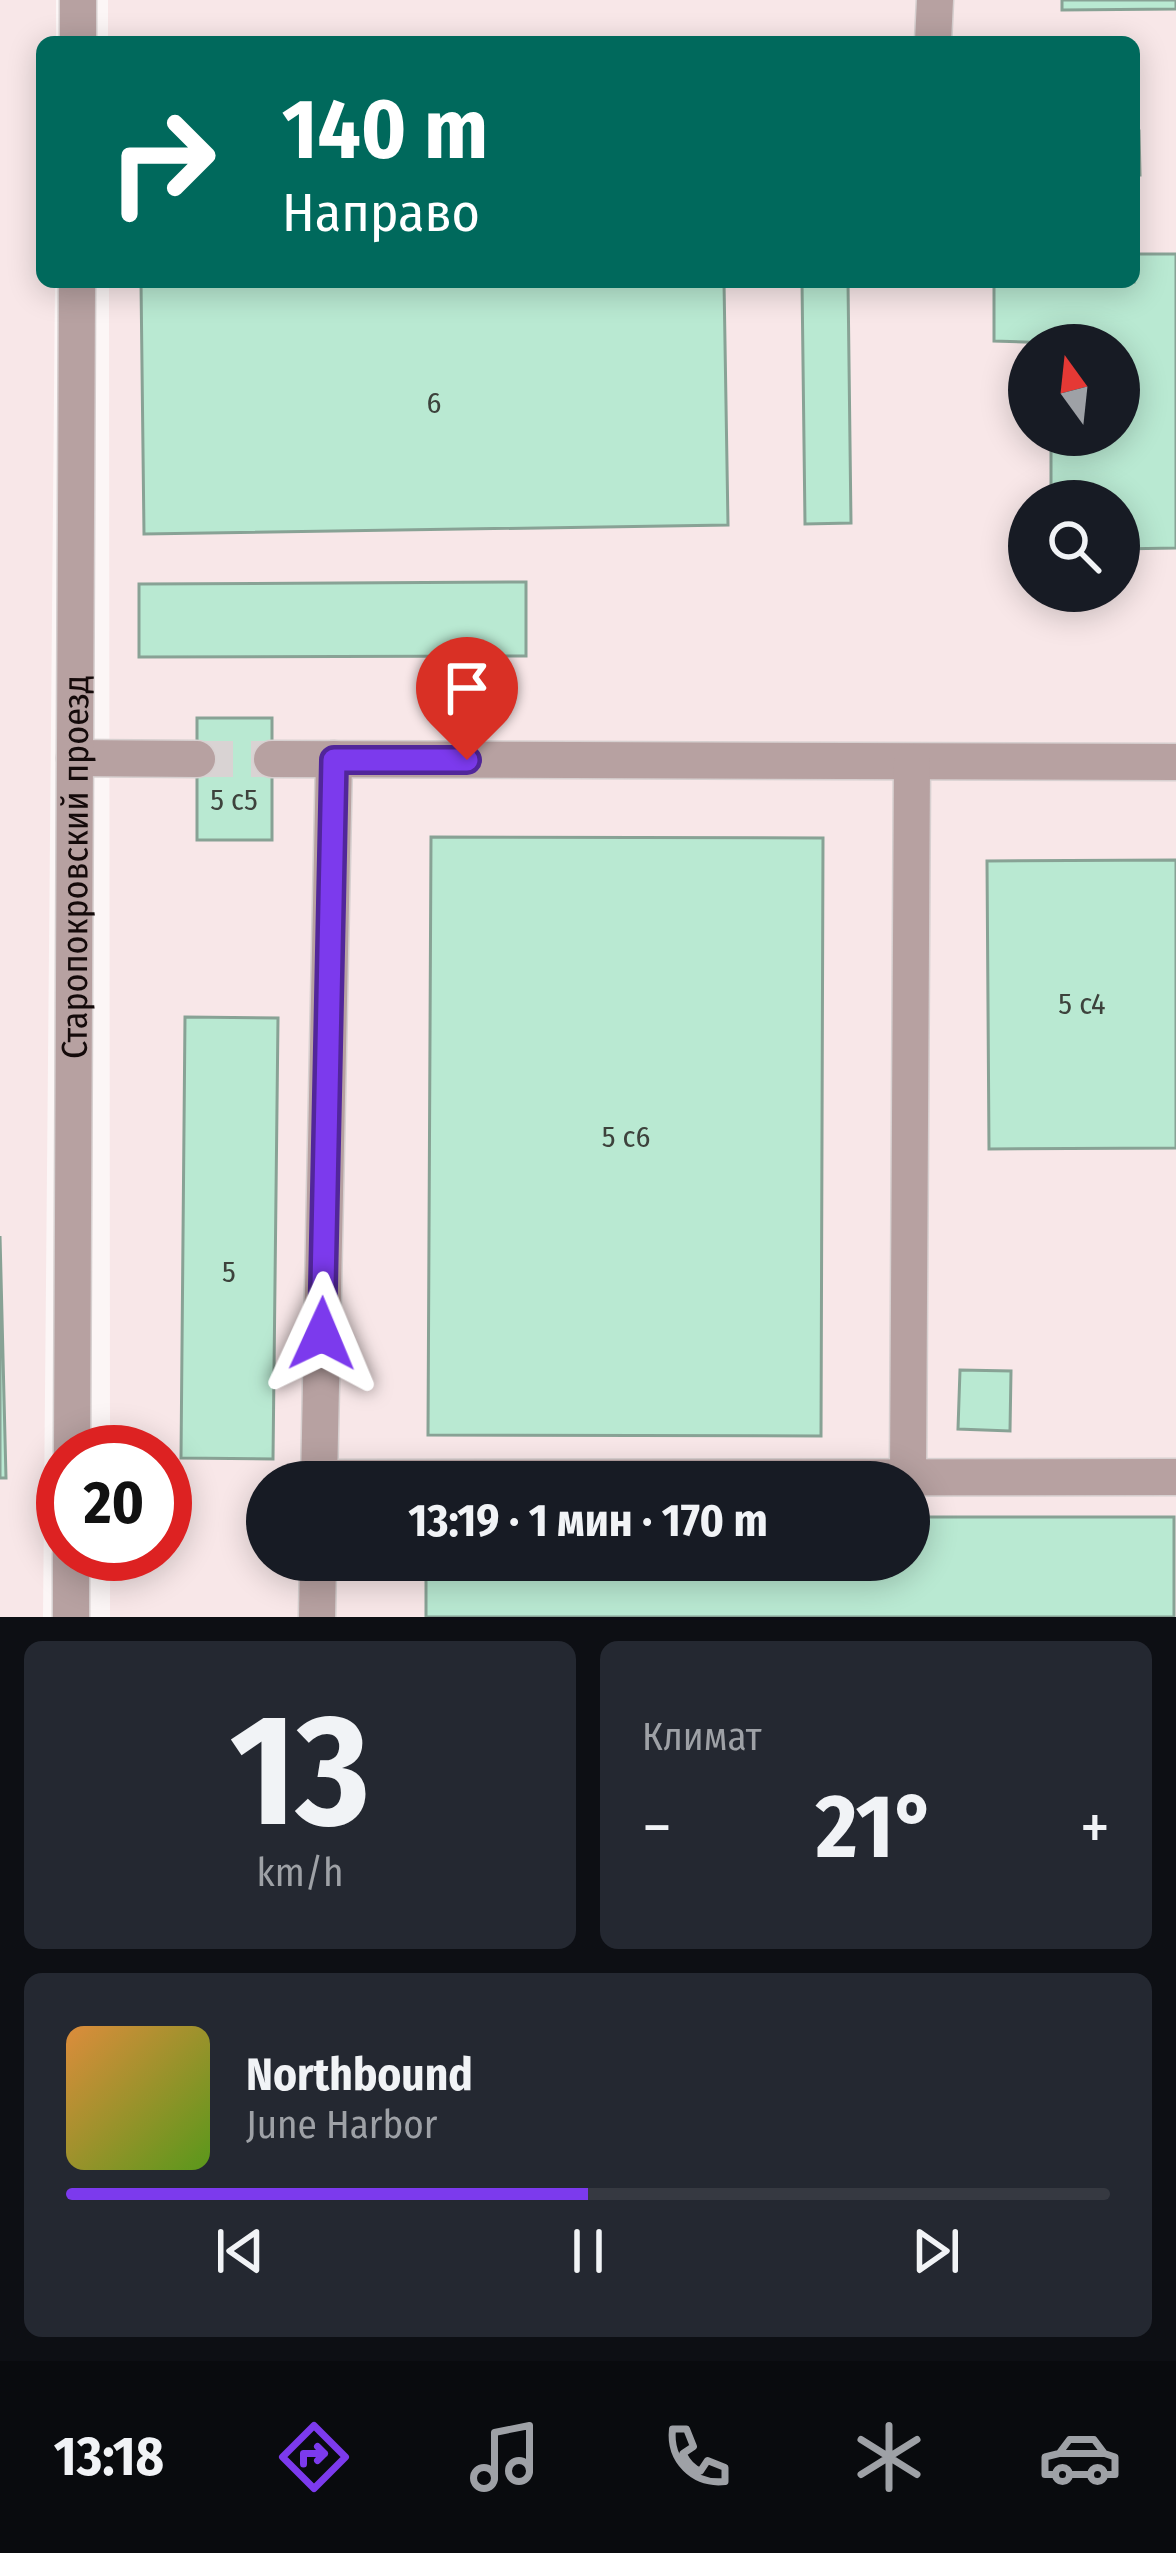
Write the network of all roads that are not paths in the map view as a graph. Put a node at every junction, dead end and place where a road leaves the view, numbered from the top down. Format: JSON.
{"nodes":[{"id":1,"x":78,"y":0,"type":"edge"},
{"id":2,"x":935,"y":0,"type":"edge"},
{"id":3,"x":78,"y":36,"type":"edge"},
{"id":4,"x":933,"y":36,"type":"edge"},
{"id":5,"x":76,"y":288,"type":"edge"},
{"id":6,"x":75,"y":758,"type":"junction"},
{"id":7,"x":197,"y":759,"type":"tunnel mouth"},
{"id":8,"x":272,"y":759,"type":"tunnel mouth"},
{"id":9,"x":334,"y":760,"type":"junction"},
{"id":10,"x":912,"y":762,"type":"junction"},
{"id":11,"x":1176,"y":762,"type":"edge"},
{"id":12,"x":72,"y":1425,"type":"edge"},
{"id":13,"x":320,"y":1461,"type":"edge"},
{"id":14,"x":908,"y":1461,"type":"edge"},
{"id":15,"x":930,"y":1477,"type":"edge"},
{"id":16,"x":1176,"y":1477,"type":"edge"},
{"id":17,"x":71,"y":1581,"type":"edge"},
{"id":18,"x":318,"y":1581,"type":"edge"},
{"id":19,"x":71,"y":1617,"type":"edge"},
{"id":20,"x":317,"y":1617,"type":"edge"}],
"edges":[{"from":1,"to":3,"type":"street"},
{"from":2,"to":4,"type":"street"},
{"from":5,"to":6,"type":"street","name":"Старопокровский проезд"},
{"from":6,"to":7,"type":"street"},
{"from":6,"to":12,"type":"street","name":"Старопокровский проезд"},
{"from":8,"to":9,"type":"street"},
{"from":9,"to":10,"type":"street"},
{"from":9,"to":13,"type":"street"},
{"from":10,"to":11,"type":"street"},
{"from":10,"to":14,"type":"street"},
{"from":15,"to":16,"type":"street"},
{"from":17,"to":19,"type":"street"},
{"from":18,"to":20,"type":"street"}]}
